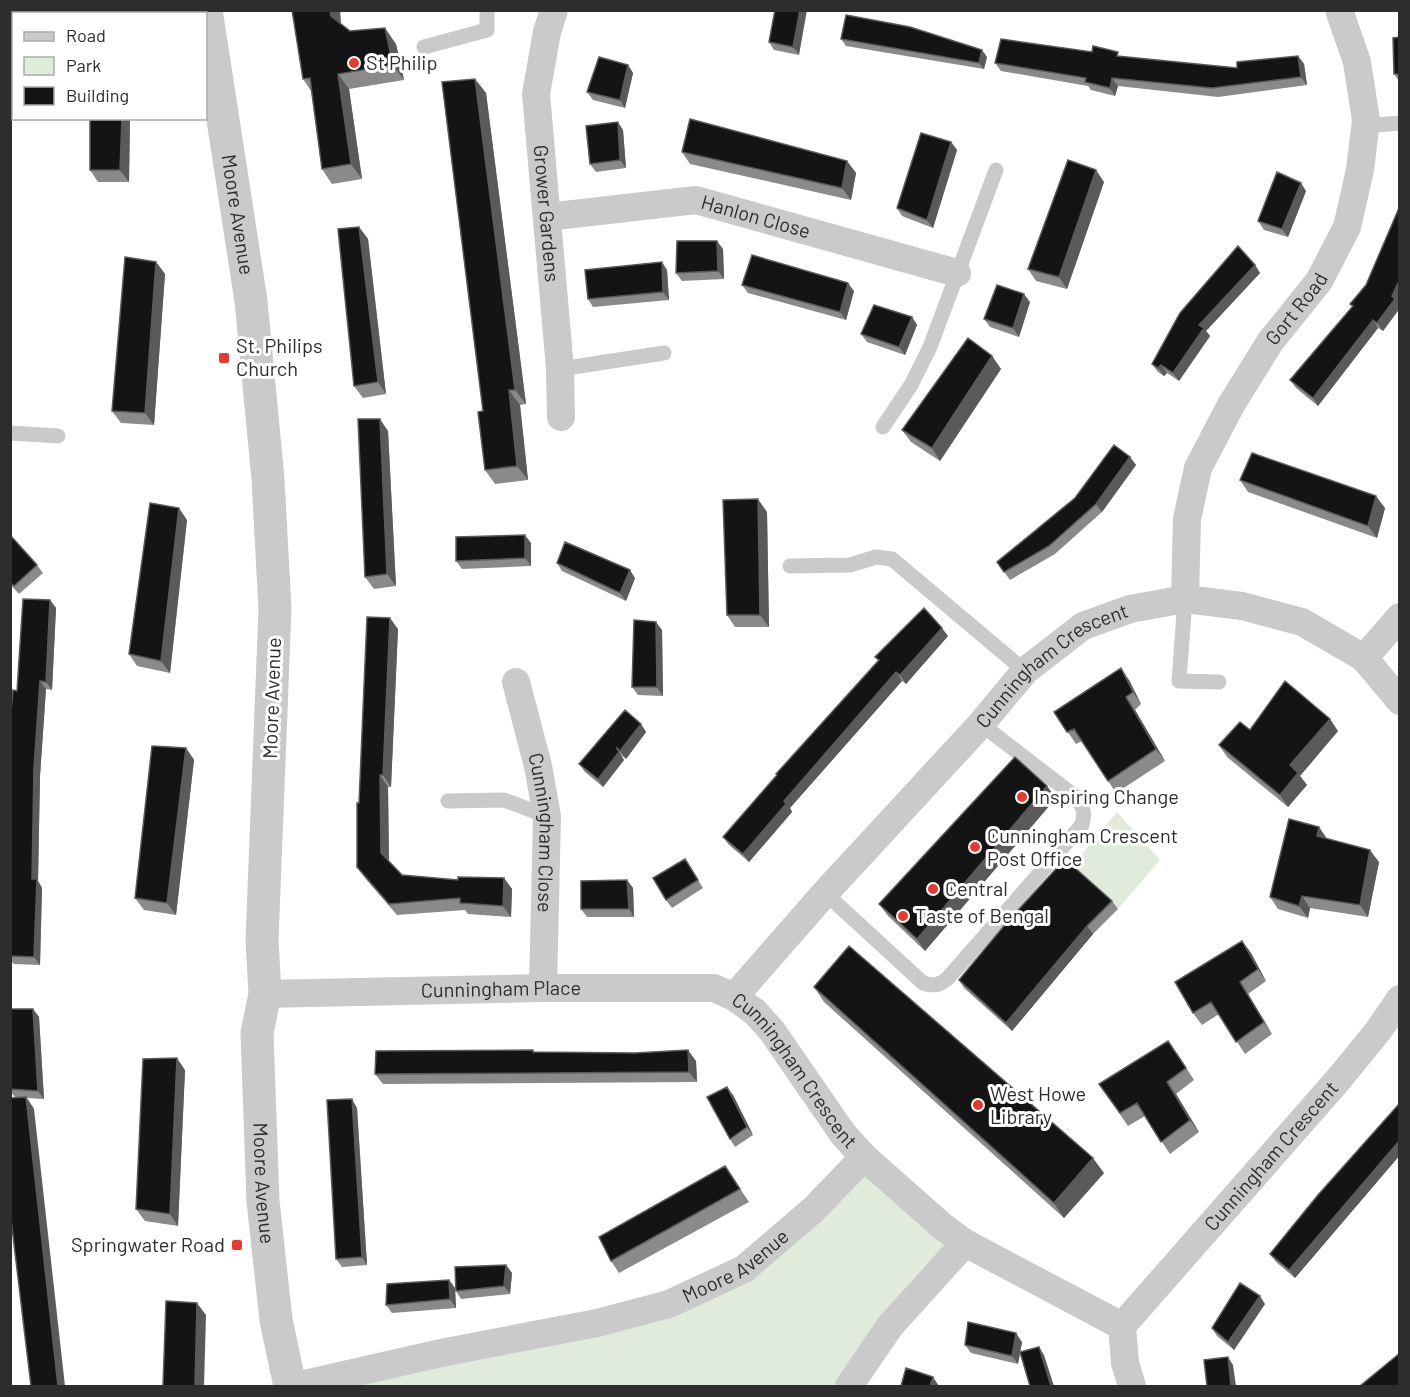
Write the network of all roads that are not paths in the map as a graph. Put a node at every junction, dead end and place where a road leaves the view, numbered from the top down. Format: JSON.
{"nodes":[{"id":1,"x":487,"y":10,"type":"edge"},
{"id":2,"x":554,"y":10,"type":"edge"},
{"id":3,"x":1339,"y":10,"type":"edge"},
{"id":4,"x":207,"y":16,"type":"edge"},
{"id":5,"x":424,"y":47,"type":"dead end"},
{"id":6,"x":1400,"y":123,"type":"edge"},
{"id":7,"x":1365,"y":126,"type":"junction"},
{"id":8,"x":996,"y":170,"type":"dead end"},
{"id":9,"x":548,"y":217,"type":"junction"},
{"id":10,"x":957,"y":273,"type":"junction"},
{"id":11,"x":664,"y":353,"type":"dead end"},
{"id":12,"x":560,"y":369,"type":"junction"},
{"id":13,"x":561,"y":417,"type":"dead end"},
{"id":14,"x":883,"y":427,"type":"dead end"},
{"id":15,"x":10,"y":433,"type":"edge"},
{"id":16,"x":58,"y":436,"type":"dead end"},
{"id":17,"x":790,"y":566,"type":"dead end"},
{"id":18,"x":1185,"y":599,"type":"junction"},
{"id":19,"x":1400,"y":617,"type":"edge"},
{"id":20,"x":1364,"y":658,"type":"junction"},
{"id":21,"x":1025,"y":671,"type":"junction"},
{"id":22,"x":516,"y":682,"type":"dead end"},
{"id":23,"x":1219,"y":682,"type":"dead end"},
{"id":24,"x":1400,"y":701,"type":"edge"},
{"id":25,"x":981,"y":724,"type":"junction"},
{"id":26,"x":448,"y":801,"type":"dead end"},
{"id":27,"x":547,"y":816,"type":"junction"},
{"id":28,"x":825,"y":892,"type":"junction"},
{"id":29,"x":543,"y":988,"type":"junction"},
{"id":30,"x":264,"y":994,"type":"junction"},
{"id":31,"x":734,"y":997,"type":"junction"},
{"id":32,"x":1400,"y":999,"type":"edge"},
{"id":33,"x":864,"y":1157,"type":"junction"},
{"id":34,"x":965,"y":1243,"type":"junction"},
{"id":35,"x":1122,"y":1326,"type":"junction"},
{"id":36,"x":290,"y":1386,"type":"edge"},
{"id":37,"x":297,"y":1386,"type":"edge"},
{"id":38,"x":849,"y":1386,"type":"edge"},
{"id":39,"x":1132,"y":1386,"type":"edge"}],
"edges":[{"from":1,"to":5,"type":"lane"},
{"from":2,"to":9,"type":"street","name":"Grower Gardens"},
{"from":3,"to":7,"type":"street","name":"Gort Road"},
{"from":4,"to":30,"type":"street","name":"Moore Avenue"},
{"from":6,"to":7,"type":"lane"},
{"from":7,"to":18,"type":"street","name":"Gort Road"},
{"from":8,"to":10,"type":"lane"},
{"from":9,"to":10,"type":"street","name":"Hanlon Close"},
{"from":9,"to":12,"type":"street","name":"Grower Gardens"},
{"from":10,"to":14,"type":"lane"},
{"from":11,"to":12,"type":"lane"},
{"from":12,"to":13,"type":"street","name":"Grower Gardens"},
{"from":15,"to":16,"type":"lane"},
{"from":17,"to":21,"type":"lane"},
{"from":18,"to":20,"type":"street","name":"Cunningham Crescent"},
{"from":18,"to":21,"type":"street","name":"Cunningham Crescent"},
{"from":18,"to":23,"type":"lane"},
{"from":19,"to":20,"type":"street"},
{"from":20,"to":24,"type":"street","name":"Cunningham Crescent"},
{"from":21,"to":25,"type":"street","name":"Cunningham Crescent"},
{"from":22,"to":27,"type":"street","name":"Cunningham Close"},
{"from":25,"to":28,"type":"street","name":"Cunningham Crescent"},
{"from":25,"to":28,"type":"lane"},
{"from":26,"to":27,"type":"lane"},
{"from":27,"to":29,"type":"street","name":"Cunningham Close"},
{"from":28,"to":31,"type":"street","name":"Cunningham Crescent"},
{"from":29,"to":30,"type":"street","name":"Cunningham Place"},
{"from":29,"to":31,"type":"street","name":"Cunningham Place"},
{"from":30,"to":36,"type":"street","name":"Moore Avenue"},
{"from":31,"to":33,"type":"street","name":"Cunningham Crescent"},
{"from":32,"to":35,"type":"street","name":"Cunningham Crescent"},
{"from":33,"to":34,"type":"street","name":"Cunningham Crescent"},
{"from":33,"to":37,"type":"street","name":"Moore Avenue"},
{"from":34,"to":35,"type":"street","name":"Cunningham Crescent"},
{"from":34,"to":38,"type":"street"},
{"from":35,"to":39,"type":"street"}]}
